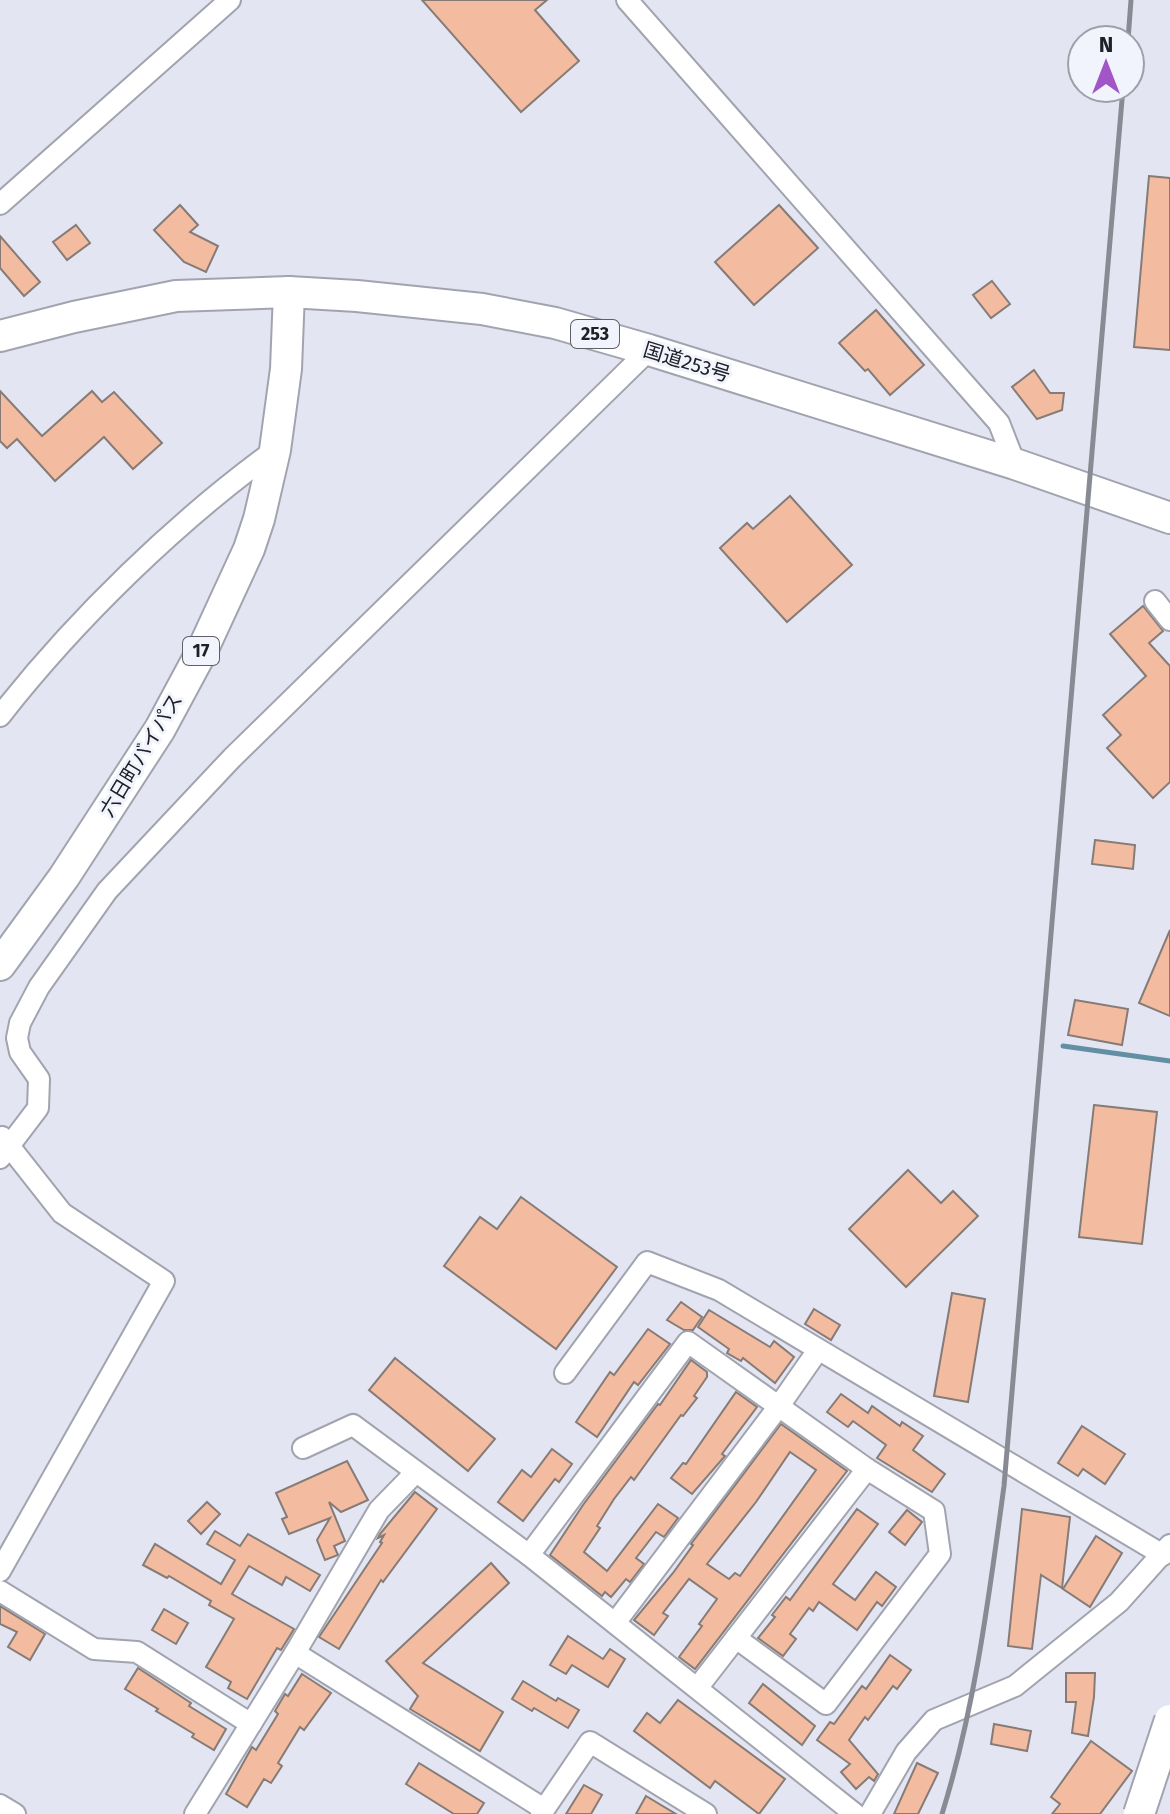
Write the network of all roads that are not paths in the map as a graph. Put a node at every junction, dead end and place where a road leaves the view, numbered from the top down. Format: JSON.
{"nodes":[{"id":1,"x":230,"y":0,"type":"edge"},
{"id":2,"x":627,"y":0,"type":"edge"},
{"id":3,"x":0,"y":204,"type":"edge"},
{"id":4,"x":289,"y":292,"type":"junction"},
{"id":5,"x":0,"y":336,"type":"edge"},
{"id":6,"x":649,"y":350,"type":"junction"},
{"id":7,"x":275,"y":450,"type":"junction"},
{"id":8,"x":1015,"y":464,"type":"junction"},
{"id":9,"x":1167,"y":513,"type":"edge"},
{"id":10,"x":1155,"y":601,"type":"dead end"},
{"id":11,"x":1170,"y":620,"type":"edge"},
{"id":12,"x":0,"y":716,"type":"edge"},
{"id":13,"x":0,"y":965,"type":"edge"},
{"id":14,"x":3,"y":1146,"type":"edge"},
{"id":15,"x":818,"y":1350,"type":"junction"},
{"id":16,"x":565,"y":1373,"type":"dead end"},
{"id":17,"x":779,"y":1406,"type":"junction"},
{"id":18,"x":303,"y":1448,"type":"dead end"},
{"id":19,"x":867,"y":1469,"type":"junction"},
{"id":20,"x":416,"y":1472,"type":"junction"},
{"id":21,"x":1166,"y":1550,"type":"edge"},
{"id":22,"x":529,"y":1555,"type":"junction"},
{"id":23,"x":0,"y":1571,"type":"edge"},
{"id":24,"x":0,"y":1591,"type":"edge"},
{"id":25,"x":615,"y":1623,"type":"junction"},
{"id":26,"x":736,"y":1638,"type":"junction"},
{"id":27,"x":295,"y":1653,"type":"junction"},
{"id":28,"x":698,"y":1687,"type":"junction"},
{"id":29,"x":1170,"y":1720,"type":"edge"},
{"id":30,"x":251,"y":1724,"type":"junction"},
{"id":31,"x":0,"y":1805,"type":"edge"},
{"id":32,"x":542,"y":1811,"type":"edge"},
{"id":33,"x":15,"y":1814,"type":"edge"},
{"id":34,"x":195,"y":1814,"type":"edge"},
{"id":35,"x":706,"y":1814,"type":"edge"},
{"id":36,"x":855,"y":1814,"type":"edge"},
{"id":37,"x":870,"y":1814,"type":"edge"},
{"id":38,"x":1139,"y":1814,"type":"edge"}],
"edges":[{"from":1,"to":3,"type":"street"},
{"from":2,"to":8,"type":"street"},
{"from":4,"to":5,"type":"highway","name":"国道253号","number":"253"},
{"from":4,"to":6,"type":"highway","name":"国道253号","number":"253"},
{"from":4,"to":7,"type":"highway","name":"六日町バイパス","number":"17"},
{"from":6,"to":8,"type":"highway","name":"国道253号","number":"253"},
{"from":6,"to":14,"type":"street"},
{"from":7,"to":12,"type":"street"},
{"from":7,"to":13,"type":"highway","name":"六日町バイパス","number":"17"},
{"from":8,"to":9,"type":"highway","name":"国道253号","number":"253"},
{"from":10,"to":11,"type":"street"},
{"from":14,"to":23,"type":"street"},
{"from":15,"to":16,"type":"street"},
{"from":15,"to":17,"type":"street"},
{"from":15,"to":21,"type":"street"},
{"from":17,"to":19,"type":"street"},
{"from":17,"to":22,"type":"street"},
{"from":17,"to":25,"type":"street"},
{"from":18,"to":20,"type":"street"},
{"from":19,"to":26,"type":"street"},
{"from":19,"to":26,"type":"street"},
{"from":20,"to":22,"type":"street"},
{"from":20,"to":27,"type":"street"},
{"from":21,"to":37,"type":"street"},
{"from":22,"to":25,"type":"street"},
{"from":24,"to":30,"type":"street"},
{"from":25,"to":28,"type":"street"},
{"from":26,"to":28,"type":"street"},
{"from":27,"to":30,"type":"street"},
{"from":27,"to":32,"type":"street"},
{"from":28,"to":36,"type":"street"},
{"from":29,"to":38,"type":"highway","bridge":true},
{"from":30,"to":34,"type":"street"},
{"from":31,"to":33,"type":"street"},
{"from":32,"to":35,"type":"street"}]}
